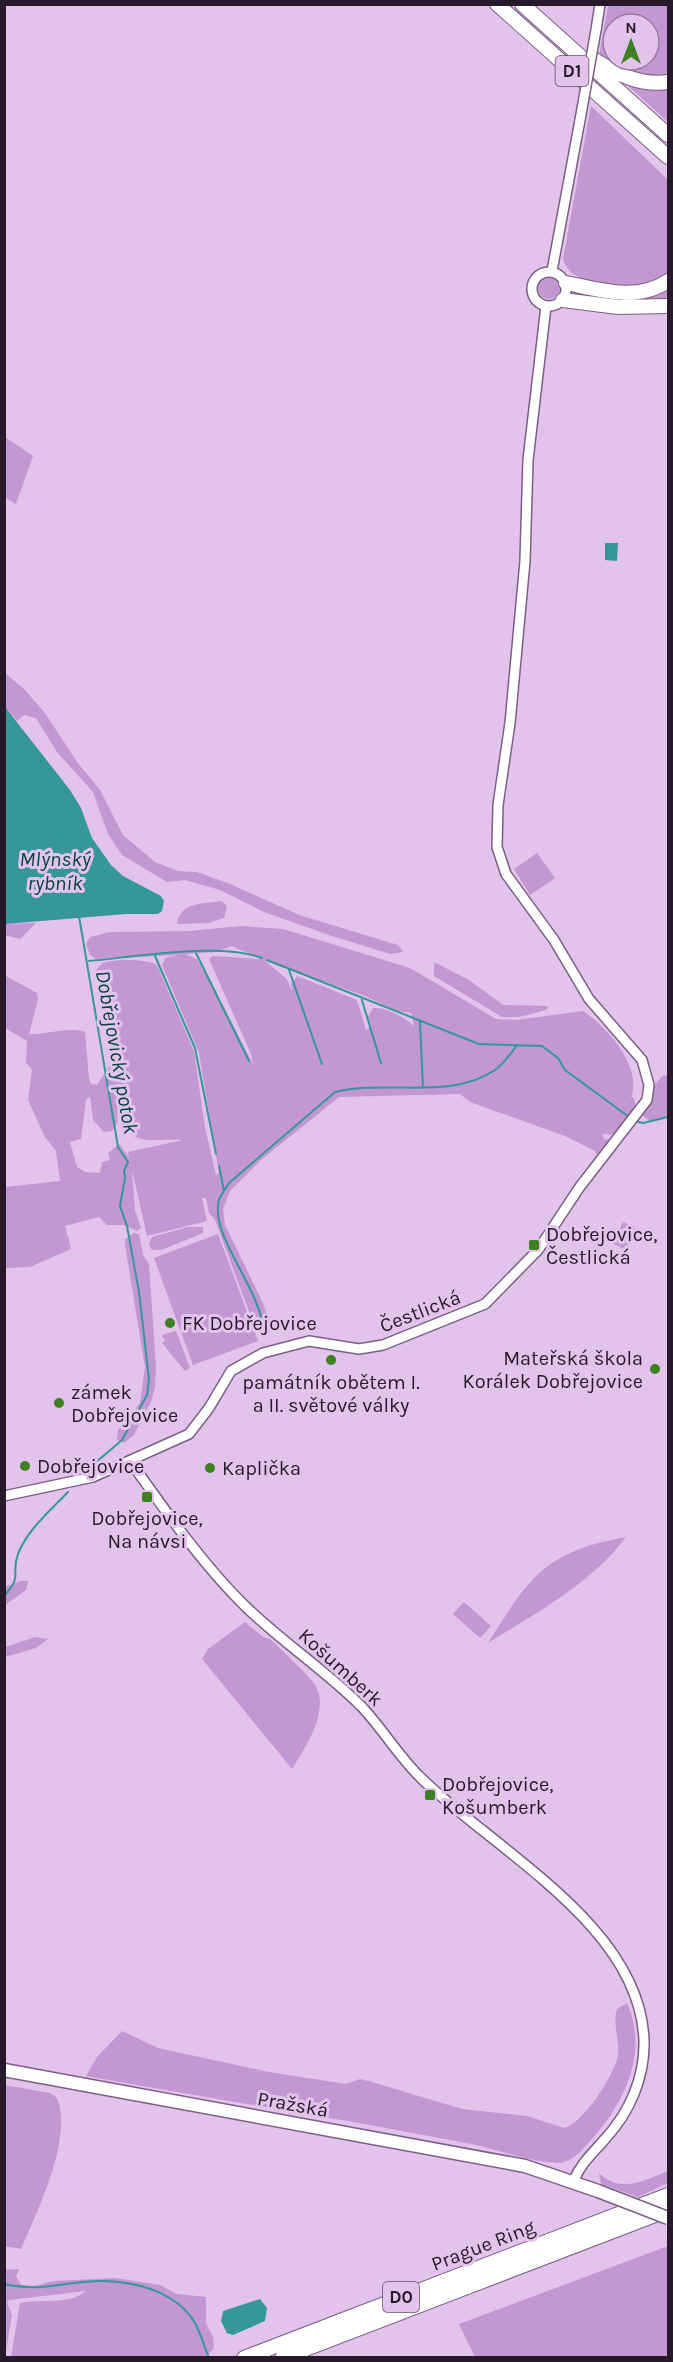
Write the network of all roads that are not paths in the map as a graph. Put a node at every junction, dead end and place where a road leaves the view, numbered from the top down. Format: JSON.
{"nodes":[{"id":1,"x":497,"y":4,"type":"edge"},
{"id":2,"x":522,"y":4,"type":"edge"},
{"id":3,"x":600,"y":4,"type":"edge"},
{"id":4,"x":564,"y":41,"type":"junction"},
{"id":5,"x":669,"y":82,"type":"edge"},
{"id":6,"x":669,"y":135,"type":"edge"},
{"id":7,"x":646,"y":137,"type":"junction"},
{"id":8,"x":669,"y":157,"type":"edge"},
{"id":9,"x":669,"y":169,"type":"edge"},
{"id":10,"x":552,"y":271,"type":"junction"},
{"id":11,"x":669,"y":281,"type":"edge"},
{"id":12,"x":566,"y":283,"type":"junction"},
{"id":13,"x":563,"y":300,"type":"junction"},
{"id":14,"x":546,"y":306,"type":"junction"},
{"id":15,"x":669,"y":306,"type":"edge"},
{"id":16,"x":130,"y":1461,"type":"junction"},
{"id":17,"x":4,"y":1496,"type":"edge"},
{"id":18,"x":4,"y":2070,"type":"edge"},
{"id":19,"x":574,"y":2181,"type":"junction"},
{"id":20,"x":669,"y":2195,"type":"edge"},
{"id":21,"x":669,"y":2210,"type":"edge"},
{"id":22,"x":669,"y":2218,"type":"edge"},
{"id":23,"x":244,"y":2358,"type":"edge"},
{"id":24,"x":282,"y":2358,"type":"edge"}],
"edges":[{"from":1,"to":7,"type":"highway","number":"D1"},
{"from":2,"to":4,"type":"highway","number":"D1"},
{"from":3,"to":10,"type":"street","bridge":true},
{"from":4,"to":5,"type":"highway"},
{"from":4,"to":6,"type":"highway","number":"D1"},
{"from":7,"to":8,"type":"highway","number":"D1"},
{"from":7,"to":9,"type":"highway"},
{"from":10,"to":12,"type":"street"},
{"from":10,"to":14,"type":"street"},
{"from":11,"to":12,"type":"highway"},
{"from":12,"to":13,"type":"street"},
{"from":13,"to":14,"type":"street"},
{"from":13,"to":15,"type":"highway"},
{"from":14,"to":16,"type":"street","name":"Čestlická"},
{"from":16,"to":17,"type":"street","name":"Čestlická"},
{"from":16,"to":19,"type":"street","name":"Košumberk"},
{"from":18,"to":19,"type":"main road","name":"Pražská"},
{"from":19,"to":22,"type":"main road","name":"Pražská","bridge":true},
{"from":20,"to":23,"type":"highway","name":"Prague Ring","number":"D0"},
{"from":21,"to":24,"type":"highway","name":"Prague Ring","number":"D0"}]}
